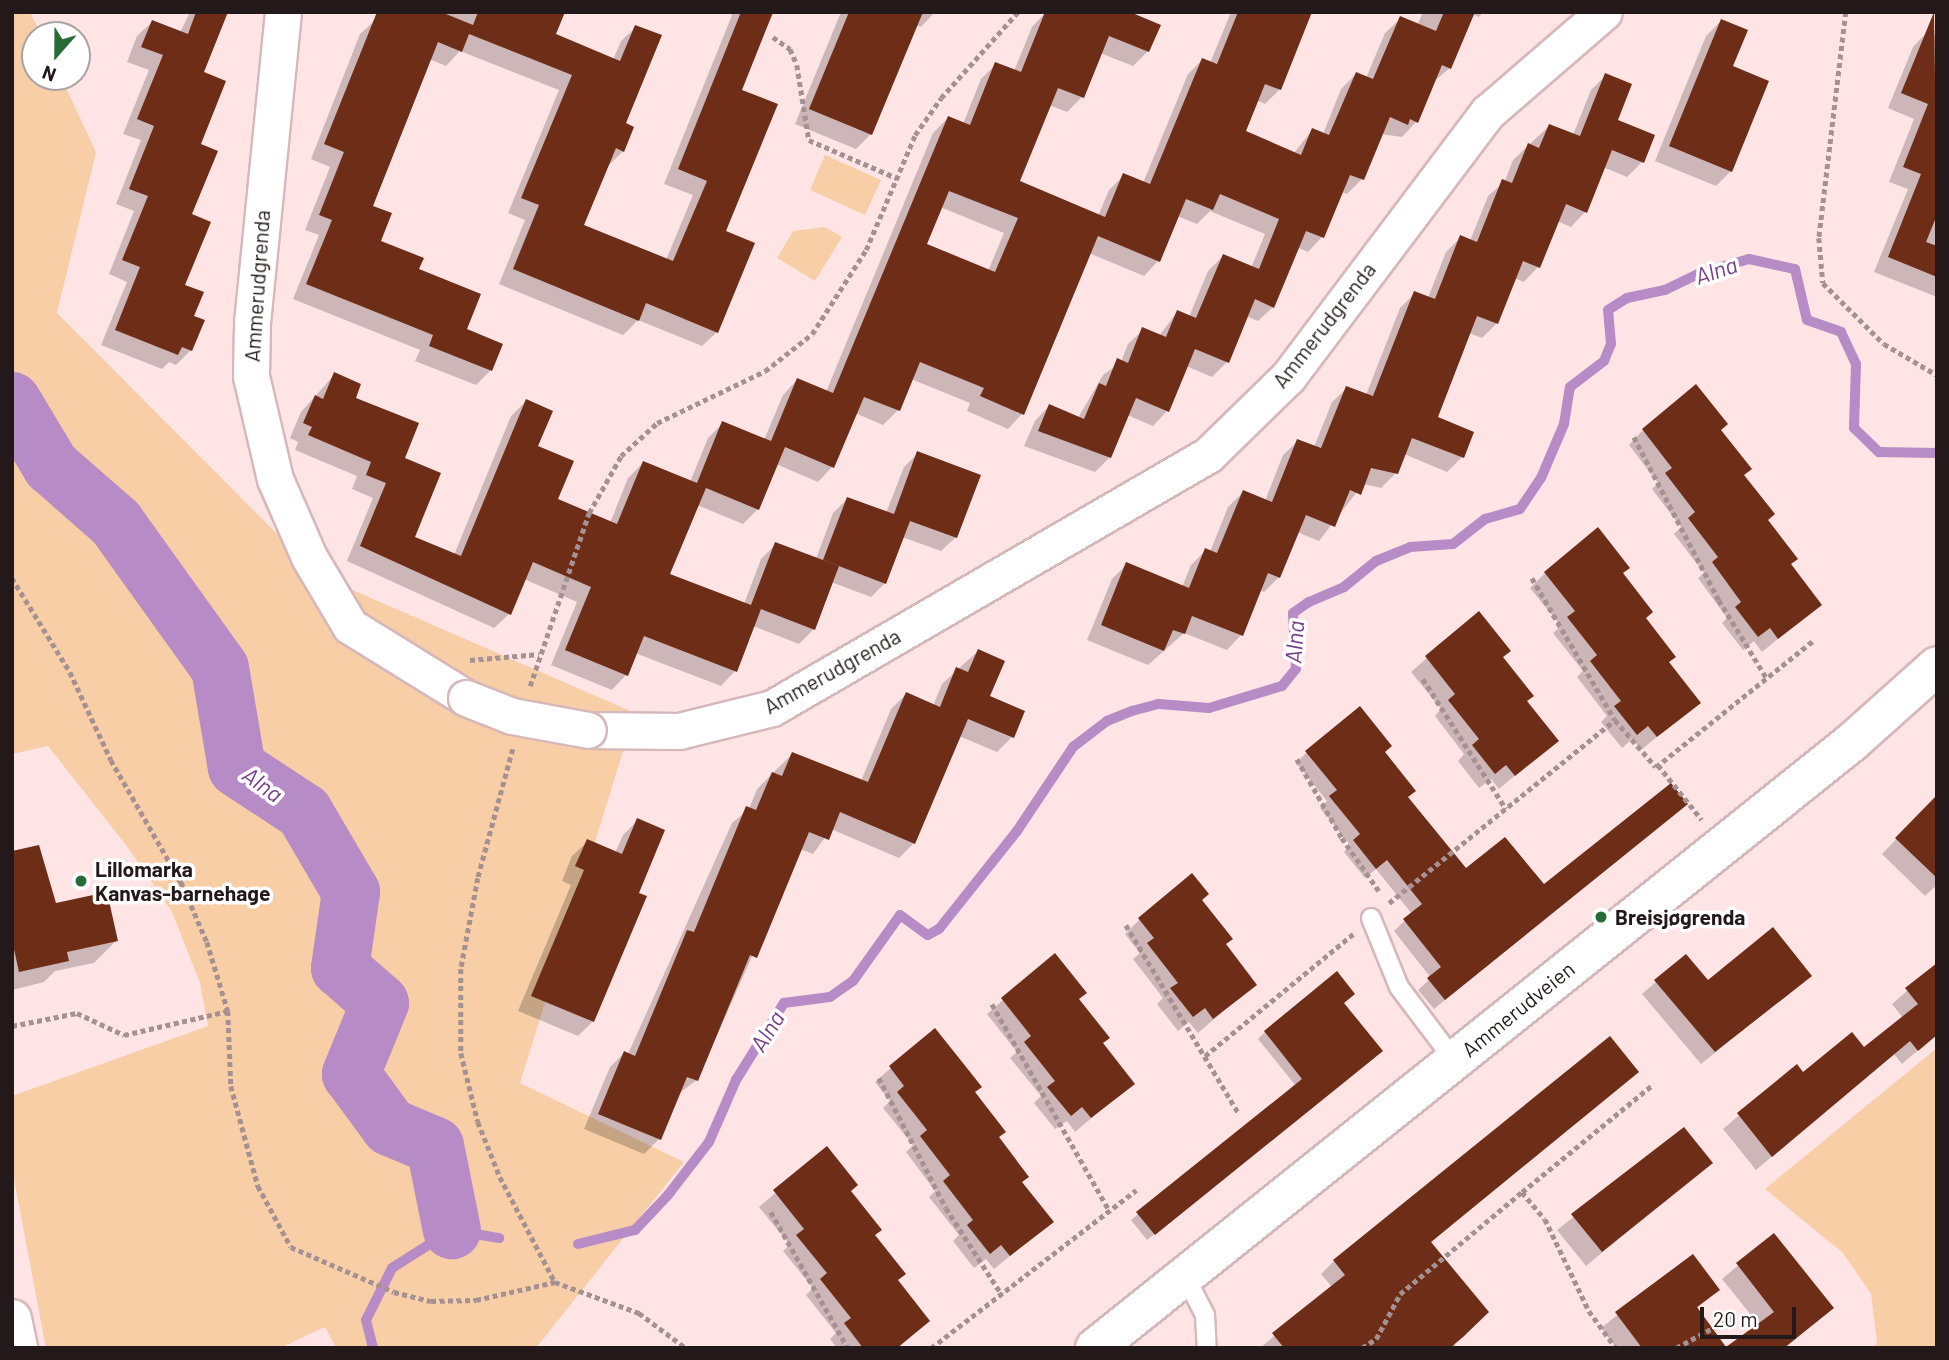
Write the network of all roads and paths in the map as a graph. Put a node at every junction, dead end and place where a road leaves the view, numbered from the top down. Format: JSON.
{"nodes":[{"id":1,"x":283,"y":12,"type":"edge"},
{"id":2,"x":1018,"y":12,"type":"edge"},
{"id":3,"x":1604,"y":12,"type":"edge"},
{"id":4,"x":1846,"y":12,"type":"edge"},
{"id":5,"x":773,"y":37,"type":"dead end"},
{"id":6,"x":897,"y":178,"type":"junction"},
{"id":7,"x":1937,"y":375,"type":"edge"},
{"id":8,"x":1634,"y":437,"type":"dead end"},
{"id":9,"x":12,"y":578,"type":"edge"},
{"id":10,"x":1532,"y":578,"type":"dead end"},
{"id":11,"x":1814,"y":640,"type":"dead end"},
{"id":12,"x":539,"y":654,"type":"junction"},
{"id":13,"x":463,"y":660,"type":"dead end"},
{"id":14,"x":1937,"y":666,"type":"edge"},
{"id":15,"x":1766,"y":677,"type":"junction"},
{"id":16,"x":1423,"y":679,"type":"dead end"},
{"id":17,"x":528,"y":694,"type":"dead end"},
{"id":18,"x":1615,"y":720,"type":"junction"},
{"id":19,"x":517,"y":734,"type":"dead end"},
{"id":20,"x":1297,"y":759,"type":"dead end"},
{"id":21,"x":1658,"y":765,"type":"junction"},
{"id":22,"x":1506,"y":809,"type":"junction"},
{"id":23,"x":1706,"y":827,"type":"dead end"},
{"id":24,"x":1387,"y":904,"type":"junction"},
{"id":25,"x":1371,"y":918,"type":"junction"},
{"id":26,"x":1126,"y":925,"type":"dead end"},
{"id":27,"x":992,"y":1004,"type":"dead end"},
{"id":28,"x":228,"y":1011,"type":"junction"},
{"id":29,"x":12,"y":1026,"type":"edge"},
{"id":30,"x":1205,"y":1056,"type":"junction"},
{"id":31,"x":1454,"y":1060,"type":"junction"},
{"id":32,"x":879,"y":1079,"type":"dead end"},
{"id":33,"x":1651,"y":1086,"type":"dead end"},
{"id":34,"x":1238,"y":1112,"type":"dead end"},
{"id":35,"x":1136,"y":1190,"type":"dead end"},
{"id":36,"x":1522,"y":1192,"type":"junction"},
{"id":37,"x":1109,"y":1210,"type":"junction"},
{"id":38,"x":771,"y":1212,"type":"dead end"},
{"id":39,"x":1185,"y":1276,"type":"junction"},
{"id":40,"x":555,"y":1282,"type":"junction"},
{"id":41,"x":1002,"y":1295,"type":"junction"},
{"id":42,"x":1735,"y":1315,"type":"dead end"},
{"id":43,"x":12,"y":1319,"type":"edge"},
{"id":44,"x":18,"y":1348,"type":"edge"},
{"id":45,"x":686,"y":1348,"type":"edge"},
{"id":46,"x":848,"y":1348,"type":"edge"},
{"id":47,"x":932,"y":1348,"type":"edge"},
{"id":48,"x":1095,"y":1348,"type":"edge"},
{"id":49,"x":1207,"y":1348,"type":"edge"},
{"id":50,"x":1362,"y":1348,"type":"edge"},
{"id":51,"x":1616,"y":1348,"type":"edge"},
{"id":52,"x":1676,"y":1348,"type":"edge"}],
"edges":[{"from":1,"to":3,"type":"street","name":"Ammerudgrenda","bridge":true},
{"from":2,"to":6,"type":"path"},
{"from":4,"to":7,"type":"path"},
{"from":5,"to":6,"type":"path"},
{"from":6,"to":12,"type":"path"},
{"from":8,"to":15,"type":"path"},
{"from":9,"to":28,"type":"path"},
{"from":10,"to":18,"type":"path"},
{"from":11,"to":15,"type":"path"},
{"from":12,"to":13,"type":"path"},
{"from":12,"to":17,"type":"path"},
{"from":14,"to":31,"type":"street","name":"Ammerudveien"},
{"from":15,"to":21,"type":"path"},
{"from":16,"to":22,"type":"path"},
{"from":18,"to":21,"type":"path"},
{"from":18,"to":22,"type":"path"},
{"from":19,"to":40,"type":"path"},
{"from":20,"to":24,"type":"path"},
{"from":21,"to":23,"type":"path"},
{"from":22,"to":24,"type":"path"},
{"from":24,"to":25,"type":"path"},
{"from":25,"to":30,"type":"path"},
{"from":25,"to":31,"type":"lane"},
{"from":26,"to":30,"type":"path"},
{"from":27,"to":37,"type":"path"},
{"from":28,"to":29,"type":"path"},
{"from":28,"to":40,"type":"path"},
{"from":30,"to":34,"type":"path"},
{"from":31,"to":39,"type":"street","name":"Ammerudveien"},
{"from":32,"to":41,"type":"path"},
{"from":33,"to":36,"type":"path"},
{"from":35,"to":37,"type":"path"},
{"from":36,"to":50,"type":"path"},
{"from":36,"to":51,"type":"path"},
{"from":37,"to":41,"type":"path"},
{"from":38,"to":46,"type":"path"},
{"from":39,"to":48,"type":"street","name":"Ammerudveien"},
{"from":39,"to":49,"type":"lane"},
{"from":40,"to":45,"type":"path"},
{"from":41,"to":47,"type":"path"},
{"from":42,"to":52,"type":"path"},
{"from":43,"to":44,"type":"street"}]}
